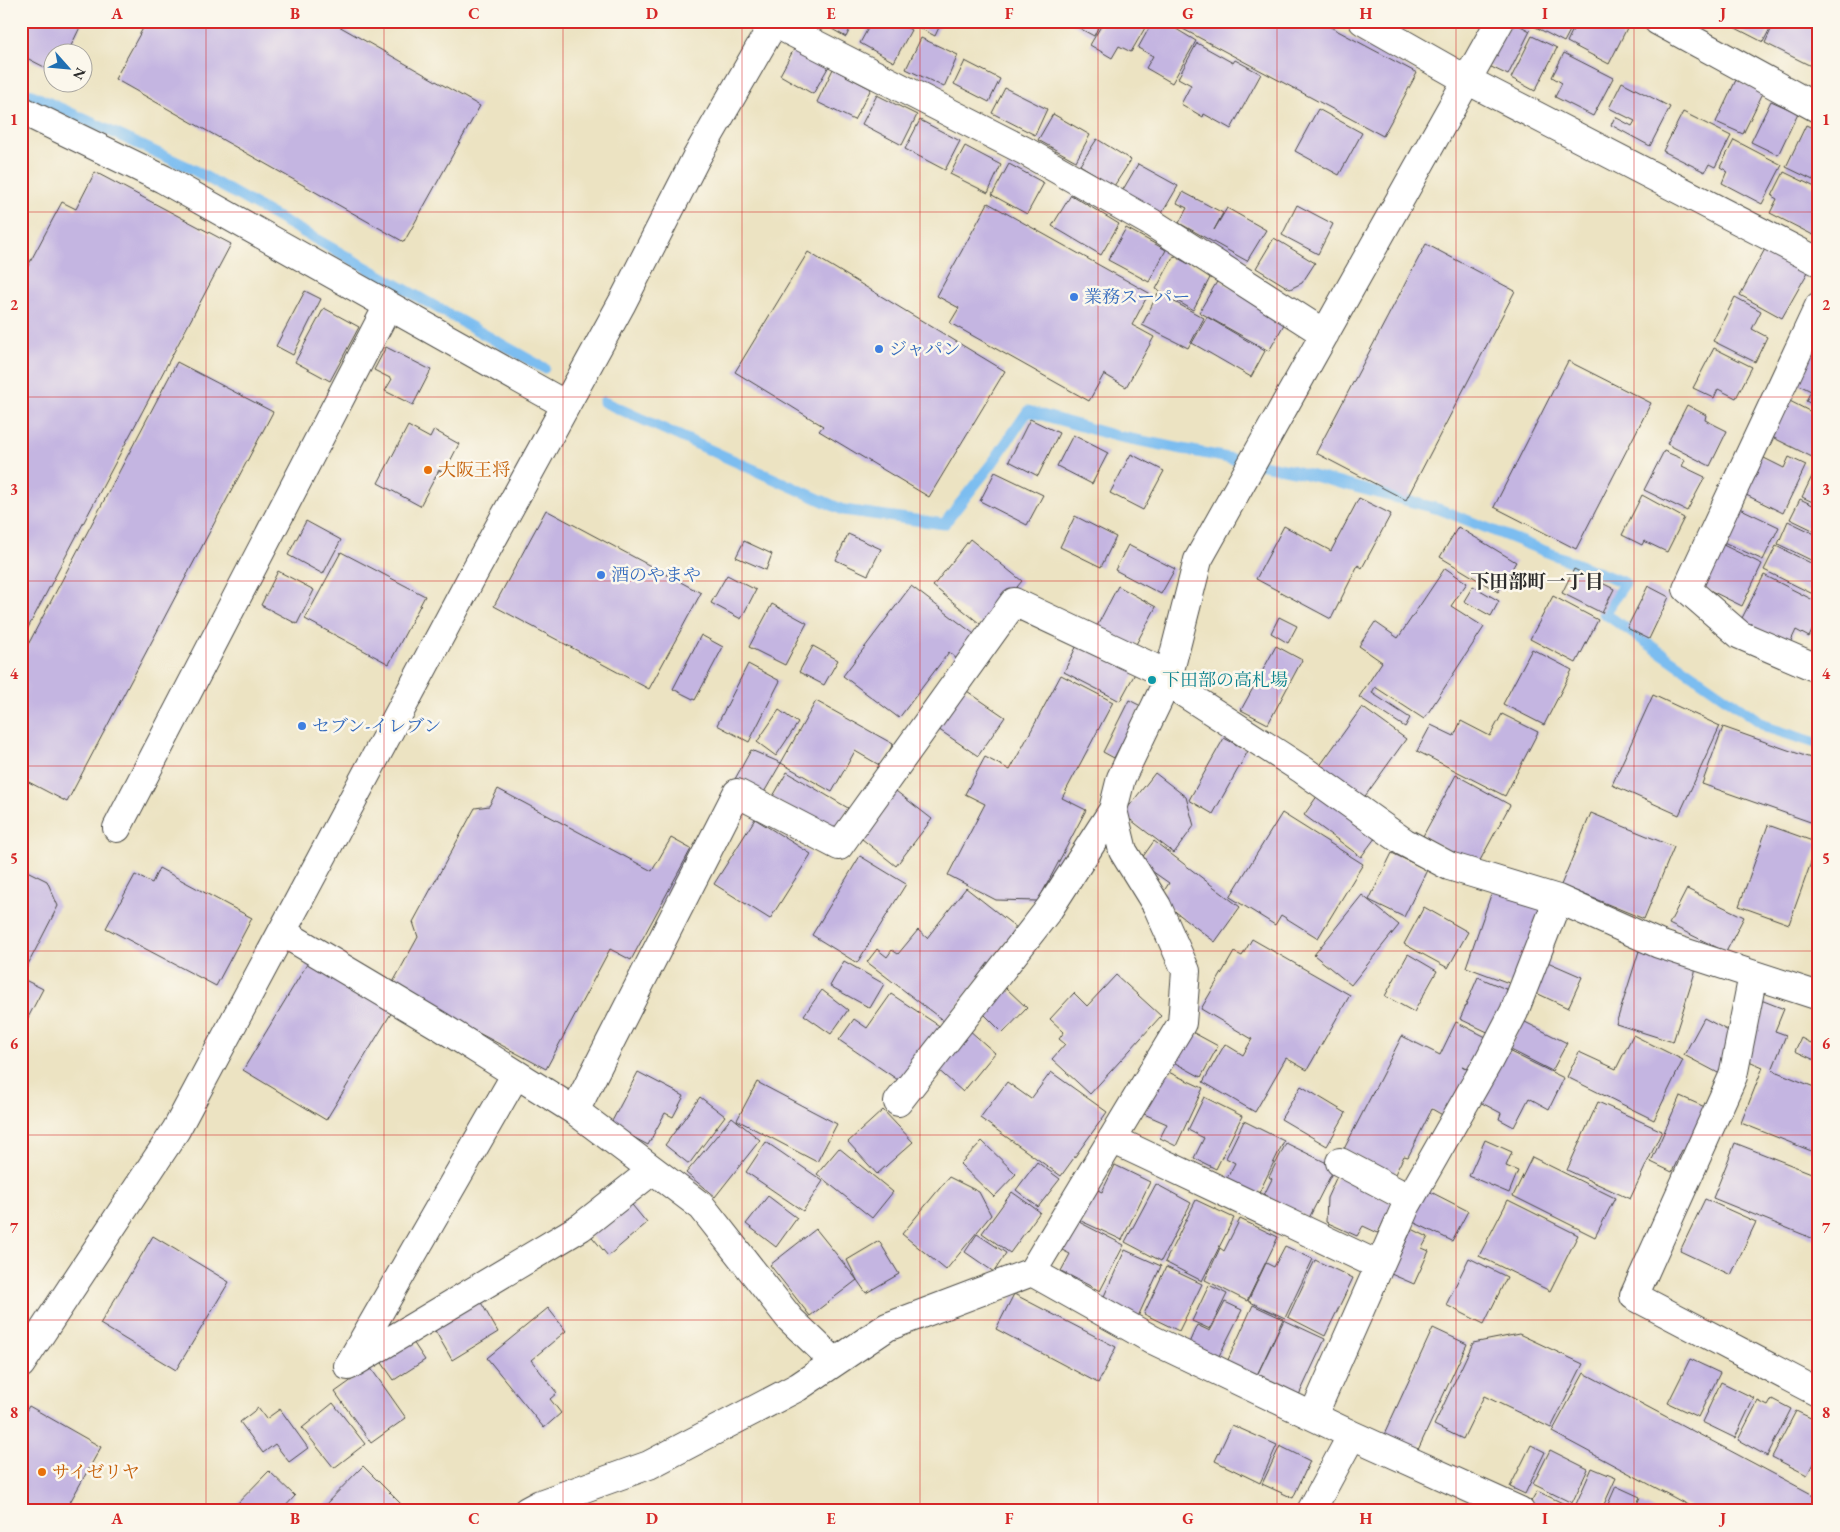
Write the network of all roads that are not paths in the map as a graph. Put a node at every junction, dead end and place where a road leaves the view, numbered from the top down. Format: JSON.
{"nodes":[{"id":1,"x":1363,"y":21,"type":"edge"},
{"id":2,"x":1500,"y":21,"type":"edge"},
{"id":3,"x":1658,"y":21,"type":"edge"},
{"id":4,"x":775,"y":22,"type":"edge"},
{"id":5,"x":1467,"y":80,"type":"junction"},
{"id":6,"x":1819,"y":109,"type":"edge"},
{"id":7,"x":21,"y":110,"type":"edge"},
{"id":8,"x":1819,"y":262,"type":"edge"},
{"id":9,"x":388,"y":306,"type":"junction"},
{"id":10,"x":1819,"y":306,"type":"edge"},
{"id":11,"x":1325,"y":334,"type":"junction"},
{"id":12,"x":566,"y":405,"type":"junction"},
{"id":13,"x":1819,"y":669,"type":"edge"},
{"id":14,"x":1168,"y":678,"type":"junction"},
{"id":15,"x":1113,"y":810,"type":"junction"},
{"id":16,"x":117,"y":828,"type":"dead end"},
{"id":17,"x":1558,"y":899,"type":"junction"},
{"id":18,"x":282,"y":932,"type":"junction"},
{"id":19,"x":1753,"y":975,"type":"junction"},
{"id":20,"x":1819,"y":996,"type":"edge"},
{"id":21,"x":516,"y":1074,"type":"junction"},
{"id":22,"x":898,"y":1102,"type":"dead end"},
{"id":23,"x":576,"y":1111,"type":"junction"},
{"id":24,"x":1112,"y":1139,"type":"junction"},
{"id":25,"x":1340,"y":1162,"type":"dead end"},
{"id":26,"x":653,"y":1170,"type":"junction"},
{"id":27,"x":1410,"y":1199,"type":"junction"},
{"id":28,"x":1378,"y":1265,"type":"junction"},
{"id":29,"x":1032,"y":1272,"type":"junction"},
{"id":30,"x":835,"y":1362,"type":"junction"},
{"id":31,"x":21,"y":1364,"type":"edge"},
{"id":32,"x":1819,"y":1393,"type":"edge"},
{"id":33,"x":1313,"y":1416,"type":"junction"},
{"id":34,"x":1352,"y":1435,"type":"junction"},
{"id":35,"x":527,"y":1511,"type":"edge"},
{"id":36,"x":1311,"y":1511,"type":"edge"},
{"id":37,"x":1520,"y":1511,"type":"edge"}],
"edges":[{"from":1,"to":5,"type":"street"},
{"from":2,"to":5,"type":"street"},
{"from":3,"to":6,"type":"street"},
{"from":4,"to":11,"type":"street"},
{"from":4,"to":12,"type":"street"},
{"from":5,"to":8,"type":"street"},
{"from":5,"to":11,"type":"street"},
{"from":7,"to":9,"type":"street"},
{"from":9,"to":12,"type":"street"},
{"from":9,"to":16,"type":"street"},
{"from":10,"to":13,"type":"street"},
{"from":11,"to":14,"type":"street"},
{"from":12,"to":18,"type":"street"},
{"from":14,"to":15,"type":"street"},
{"from":14,"to":17,"type":"street"},
{"from":14,"to":23,"type":"street"},
{"from":15,"to":22,"type":"street"},
{"from":15,"to":24,"type":"street"},
{"from":17,"to":19,"type":"street"},
{"from":17,"to":27,"type":"street"},
{"from":18,"to":21,"type":"street"},
{"from":18,"to":31,"type":"street"},
{"from":19,"to":20,"type":"street"},
{"from":19,"to":32,"type":"street"},
{"from":21,"to":23,"type":"street"},
{"from":21,"to":26,"type":"street"},
{"from":23,"to":26,"type":"street"},
{"from":24,"to":28,"type":"street"},
{"from":24,"to":29,"type":"street"},
{"from":25,"to":27,"type":"street"},
{"from":26,"to":30,"type":"street"},
{"from":27,"to":28,"type":"street"},
{"from":28,"to":33,"type":"street"},
{"from":29,"to":30,"type":"street"},
{"from":29,"to":33,"type":"street"},
{"from":30,"to":35,"type":"street"},
{"from":33,"to":34,"type":"street"},
{"from":34,"to":36,"type":"street"},
{"from":34,"to":37,"type":"street"}]}
